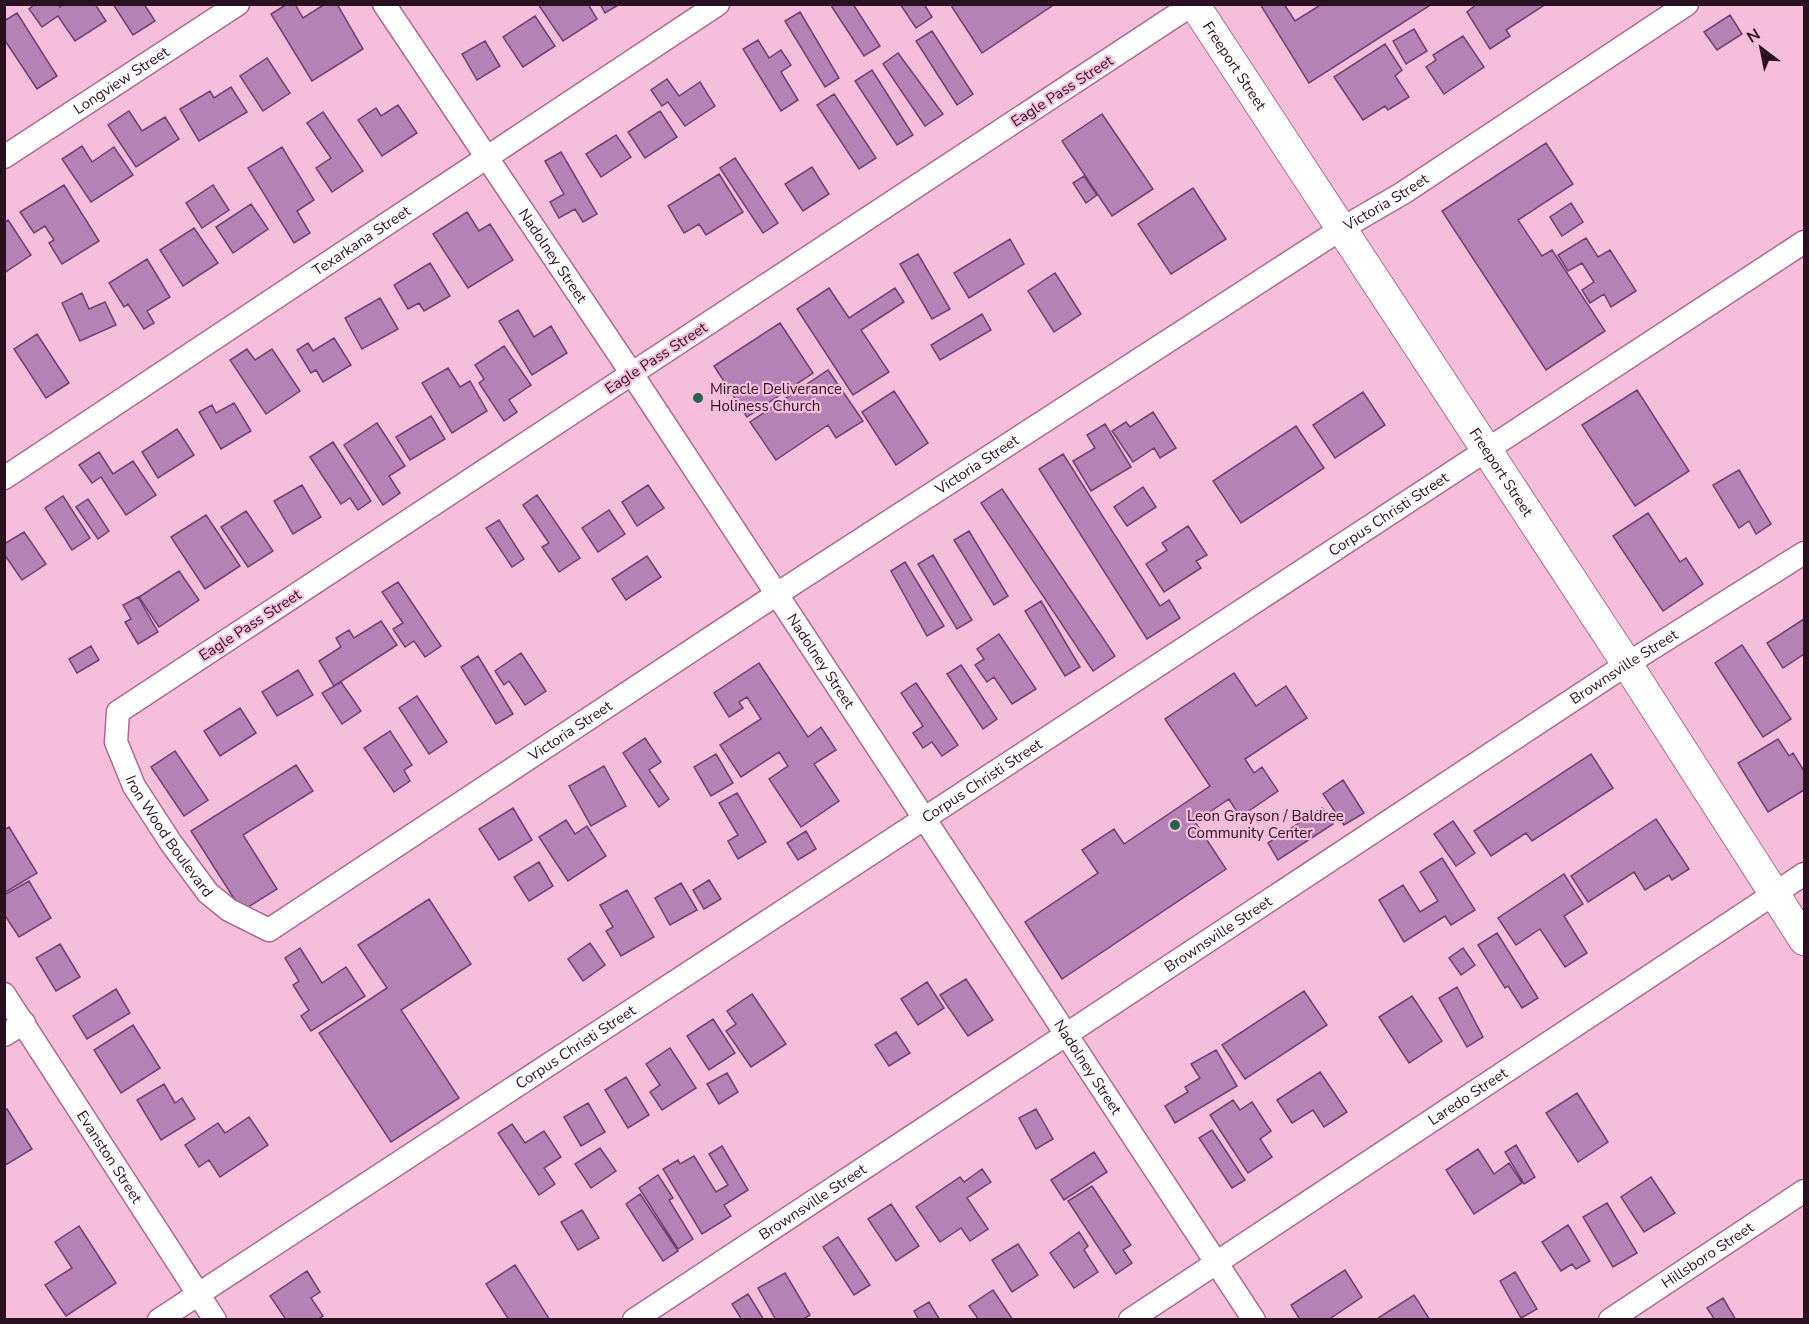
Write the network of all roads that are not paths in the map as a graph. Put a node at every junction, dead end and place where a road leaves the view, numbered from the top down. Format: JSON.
{"nodes":[{"id":1,"x":238,"y":4,"type":"edge"},
{"id":2,"x":384,"y":4,"type":"edge"},
{"id":3,"x":718,"y":4,"type":"edge"},
{"id":4,"x":1194,"y":4,"type":"edge"},
{"id":5,"x":1687,"y":4,"type":"edge"},
{"id":6,"x":4,"y":157,"type":"edge"},
{"id":7,"x":486,"y":159,"type":"junction"},
{"id":8,"x":1341,"y":229,"type":"junction"},
{"id":9,"x":1804,"y":242,"type":"edge"},
{"id":10,"x":632,"y":374,"type":"junction"},
{"id":11,"x":1486,"y":451,"type":"junction"},
{"id":12,"x":4,"y":478,"type":"edge"},
{"id":13,"x":1804,"y":553,"type":"edge"},
{"id":14,"x":777,"y":594,"type":"junction"},
{"id":15,"x":1628,"y":664,"type":"junction"},
{"id":16,"x":118,"y":712,"type":"joint"},
{"id":17,"x":923,"y":820,"type":"junction"},
{"id":18,"x":1804,"y":874,"type":"edge"},
{"id":19,"x":1775,"y":893,"type":"junction"},
{"id":20,"x":269,"y":930,"type":"joint"},
{"id":21,"x":1804,"y":940,"type":"edge"},
{"id":22,"x":4,"y":993,"type":"edge"},
{"id":23,"x":24,"y":1023,"type":"junction"},
{"id":24,"x":1066,"y":1034,"type":"junction"},
{"id":25,"x":4,"y":1035,"type":"edge"},
{"id":26,"x":1804,"y":1191,"type":"edge"},
{"id":27,"x":1216,"y":1262,"type":"junction"},
{"id":28,"x":197,"y":1294,"type":"junction"},
{"id":29,"x":159,"y":1320,"type":"edge"},
{"id":30,"x":215,"y":1320,"type":"edge"},
{"id":31,"x":634,"y":1320,"type":"edge"},
{"id":32,"x":1130,"y":1320,"type":"edge"},
{"id":33,"x":1254,"y":1320,"type":"edge"},
{"id":34,"x":1610,"y":1320,"type":"edge"}],
"edges":[{"from":1,"to":6,"type":"street","name":"Longview Street"},
{"from":2,"to":7,"type":"street","name":"Nadolney Street"},
{"from":3,"to":7,"type":"street","name":"Texarkana Street"},
{"from":4,"to":8,"type":"main road","name":"Freeport Street"},
{"from":4,"to":10,"type":"street","name":"Eagle Pass Street"},
{"from":5,"to":8,"type":"street","name":"Victoria Street"},
{"from":7,"to":10,"type":"street","name":"Nadolney Street"},
{"from":7,"to":12,"type":"street","name":"Texarkana Street"},
{"from":8,"to":11,"type":"main road","name":"Freeport Street"},
{"from":8,"to":14,"type":"street","name":"Victoria Street"},
{"from":9,"to":11,"type":"street","name":"Corpus Christi Street"},
{"from":10,"to":14,"type":"street","name":"Nadolney Street"},
{"from":10,"to":16,"type":"street","name":"Eagle Pass Street"},
{"from":11,"to":15,"type":"main road","name":"Freeport Street"},
{"from":11,"to":17,"type":"street","name":"Corpus Christi Street"},
{"from":13,"to":15,"type":"street","name":"Brownsville Street"},
{"from":14,"to":17,"type":"street","name":"Nadolney Street"},
{"from":14,"to":20,"type":"street","name":"Victoria Street"},
{"from":15,"to":19,"type":"main road","name":"Freeport Street"},
{"from":15,"to":24,"type":"street","name":"Brownsville Street"},
{"from":16,"to":20,"type":"street","name":"Iron Wood Boulevard"},
{"from":17,"to":24,"type":"street","name":"Nadolney Street"},
{"from":17,"to":28,"type":"street","name":"Corpus Christi Street"},
{"from":18,"to":19,"type":"street","name":"Laredo Street"},
{"from":19,"to":21,"type":"main road","name":"Freeport Street"},
{"from":19,"to":27,"type":"street","name":"Laredo Street"},
{"from":22,"to":23,"type":"street","name":"Evanston Street"},
{"from":23,"to":25,"type":"street"},
{"from":23,"to":28,"type":"street","name":"Evanston Street"},
{"from":24,"to":27,"type":"street","name":"Nadolney Street"},
{"from":24,"to":31,"type":"street","name":"Brownsville Street"},
{"from":26,"to":34,"type":"street","name":"Hillsboro Street"},
{"from":27,"to":32,"type":"street","name":"Laredo Street"},
{"from":27,"to":33,"type":"street","name":"Nadolney Street"},
{"from":28,"to":29,"type":"street","name":"Corpus Christi Street"},
{"from":28,"to":30,"type":"street","name":"Evanston Street"}]}
